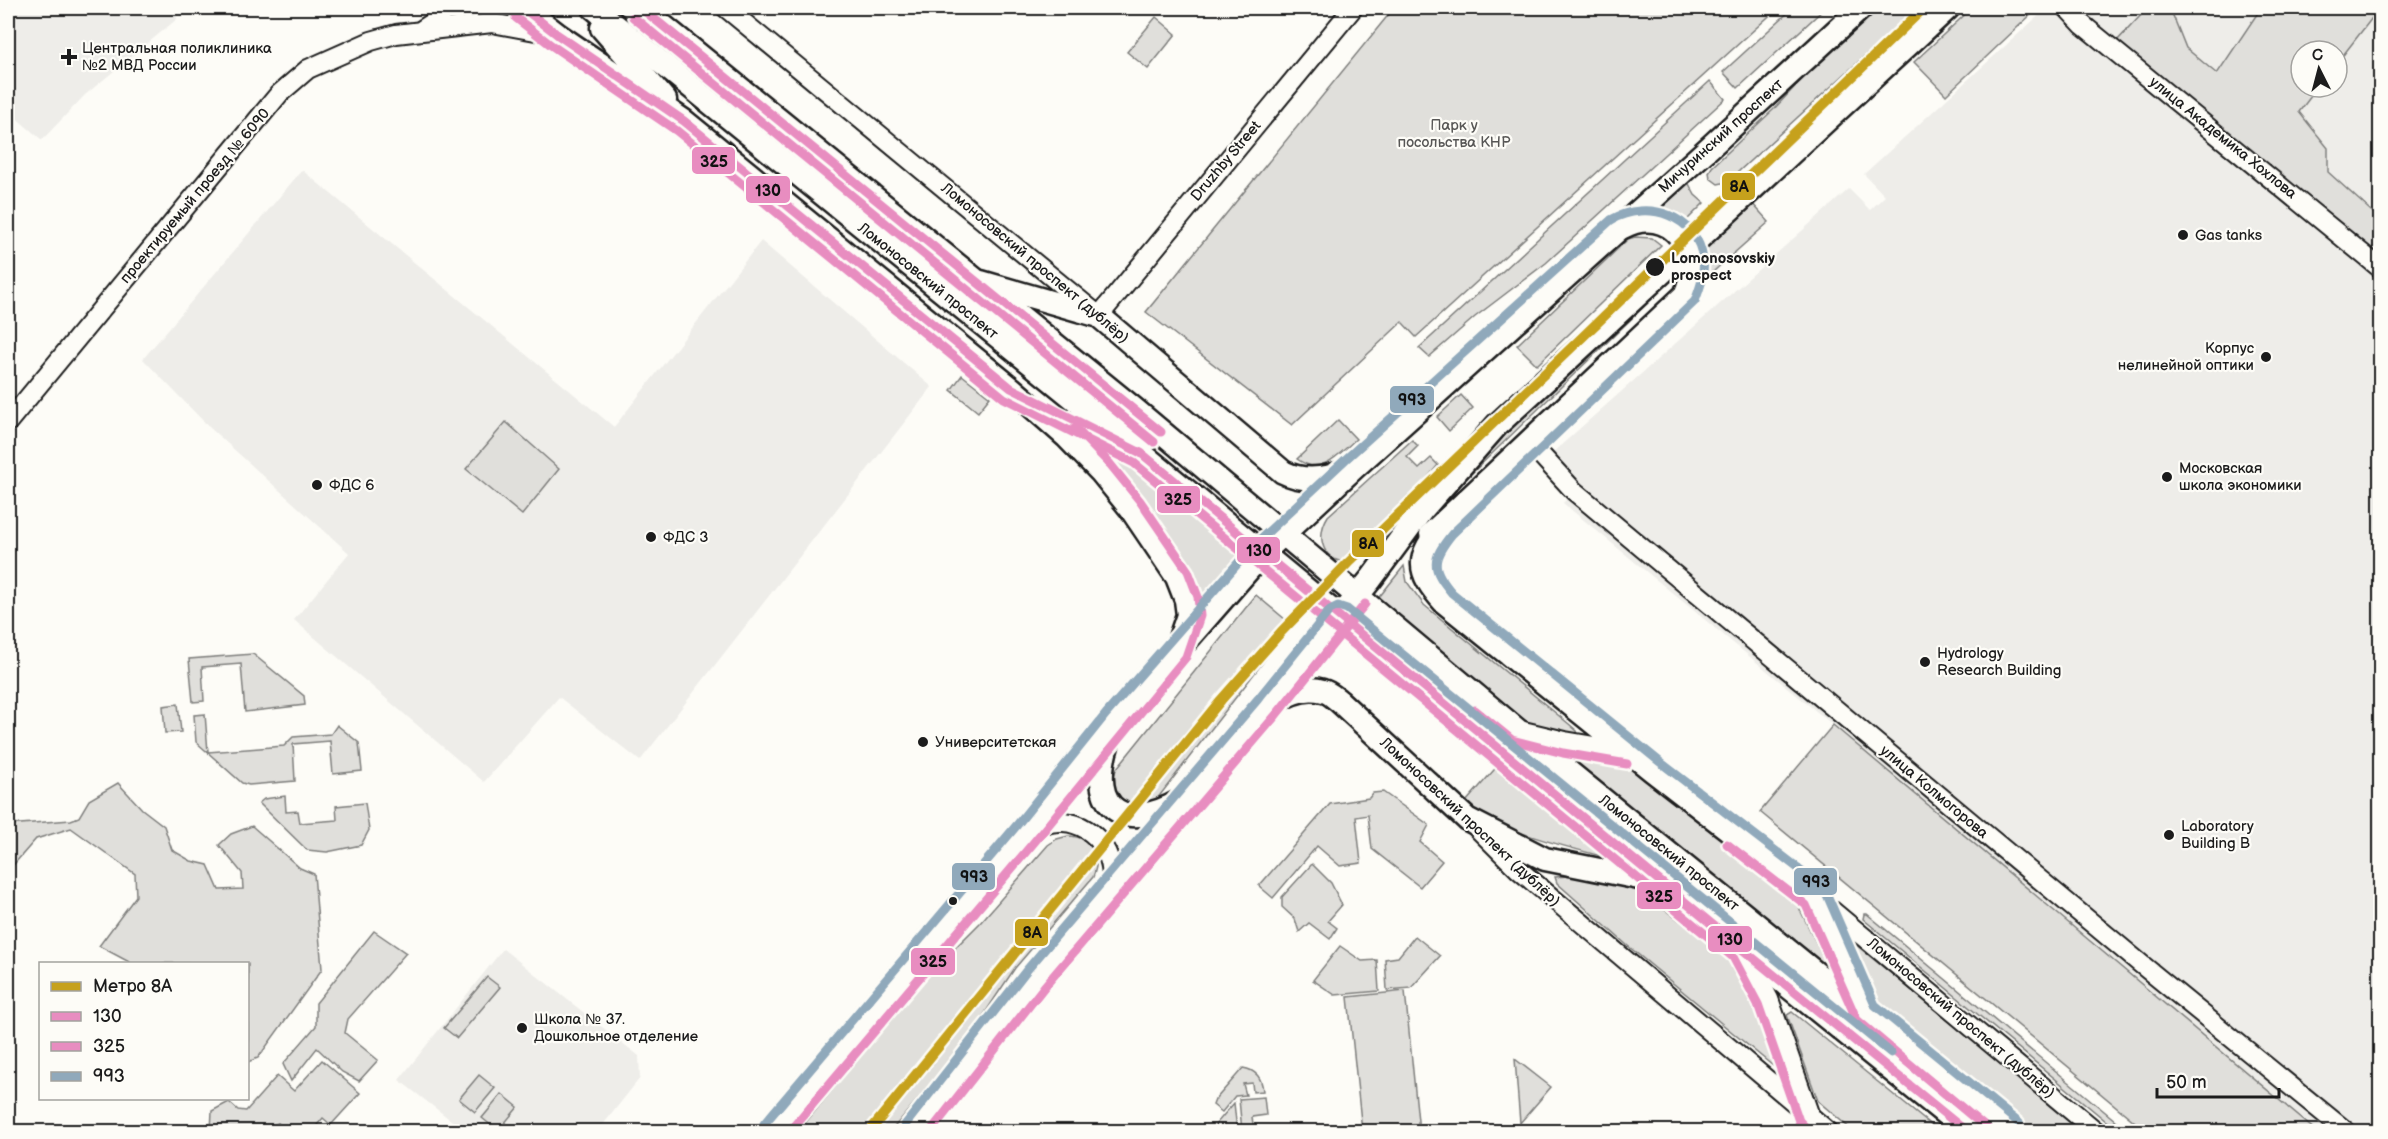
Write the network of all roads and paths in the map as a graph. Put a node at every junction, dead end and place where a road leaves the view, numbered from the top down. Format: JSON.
{"nodes":[{"id":1,"x":447,"y":8,"type":"edge"},
{"id":2,"x":523,"y":8,"type":"edge"},
{"id":3,"x":584,"y":8,"type":"edge"},
{"id":4,"x":594,"y":8,"type":"edge"},
{"id":5,"x":641,"y":8,"type":"edge"},
{"id":6,"x":726,"y":8,"type":"edge"},
{"id":7,"x":1353,"y":8,"type":"edge"},
{"id":8,"x":1861,"y":8,"type":"edge"},
{"id":9,"x":1948,"y":8,"type":"edge"},
{"id":10,"x":2067,"y":8,"type":"edge"},
{"id":11,"x":423,"y":29,"type":"junction"},
{"id":12,"x":558,"y":35,"type":"junction"},
{"id":13,"x":684,"y":121,"type":"junction"},
{"id":14,"x":1619,"y":229,"type":"junction"},
{"id":15,"x":1688,"y":248,"type":"junction"},
{"id":16,"x":2380,"y":268,"type":"edge"},
{"id":17,"x":974,"y":280,"type":"junction"},
{"id":18,"x":1099,"y":316,"type":"junction"},
{"id":19,"x":1011,"y":388,"type":"junction"},
{"id":20,"x":8,"y":422,"type":"edge"},
{"id":21,"x":1530,"y":443,"type":"junction"},
{"id":22,"x":1141,"y":453,"type":"junction"},
{"id":23,"x":1355,"y":467,"type":"junction"},
{"id":24,"x":1443,"y":525,"type":"junction"},
{"id":25,"x":1282,"y":535,"type":"junction"},
{"id":26,"x":1262,"y":554,"type":"junction"},
{"id":27,"x":1363,"y":588,"type":"junction"},
{"id":28,"x":1335,"y":623,"type":"junction"},
{"id":29,"x":1175,"y":652,"type":"junction"},
{"id":30,"x":1267,"y":707,"type":"junction"},
{"id":31,"x":1115,"y":722,"type":"junction"},
{"id":32,"x":1516,"y":729,"type":"junction"},
{"id":33,"x":1629,"y":752,"type":"junction"},
{"id":34,"x":1192,"y":794,"type":"junction"},
{"id":35,"x":1467,"y":819,"type":"junction"},
{"id":36,"x":1026,"y":833,"type":"junction"},
{"id":37,"x":1664,"y":883,"type":"junction"},
{"id":38,"x":1106,"y":896,"type":"junction"},
{"id":39,"x":1816,"y":897,"type":"junction"},
{"id":40,"x":1742,"y":949,"type":"junction"},
{"id":41,"x":1865,"y":1012,"type":"junction"},
{"id":42,"x":1810,"y":1116,"type":"junction"},
{"id":43,"x":773,"y":1131,"type":"edge"},
{"id":44,"x":914,"y":1131,"type":"edge"},
{"id":45,"x":1829,"y":1131,"type":"edge"},
{"id":46,"x":1968,"y":1131,"type":"edge"},
{"id":47,"x":2011,"y":1131,"type":"edge"},
{"id":48,"x":2097,"y":1131,"type":"edge"},
{"id":49,"x":2347,"y":1131,"type":"edge"}],
"edges":[{"from":1,"to":11,"type":"street","name":"проектируемый проезд № 6090"},
{"from":2,"to":12,"type":"main road"},
{"from":3,"to":13,"type":"main road"},
{"from":4,"to":22,"type":"main road","name":"Ломоносовский проспект"},
{"from":5,"to":17,"type":"main road","name":"Ломоносовский проспект"},
{"from":6,"to":18,"type":"street","name":"Ломоносовский проспект (дублёр)"},
{"from":7,"to":18,"type":"street","name":"Druzhby Street"},
{"from":8,"to":14,"type":"main road","name":"Мичуринский проспект"},
{"from":9,"to":15,"type":"main road"},
{"from":10,"to":16,"type":"street","name":"улица Академика Хохлова"},
{"from":11,"to":12,"type":"street","name":"проектируемый проезд № 6090"},
{"from":11,"to":20,"type":"street","name":"проектируемый проезд № 6090"},
{"from":12,"to":13,"type":"main road"},
{"from":13,"to":19,"type":"main road"},
{"from":14,"to":15,"type":"main road"},
{"from":14,"to":23,"type":"main road","name":"Мичуринский проспект"},
{"from":15,"to":21,"type":"main road"},
{"from":15,"to":27,"type":"main road"},
{"from":17,"to":18,"type":"main road"},
{"from":17,"to":25,"type":"main road","name":"Ломоносовский проспект"},
{"from":18,"to":23,"type":"main road","name":"Ломоносовский проспект (дублёр)"},
{"from":19,"to":22,"type":"main road"},
{"from":19,"to":29,"type":"main road"},
{"from":21,"to":24,"type":"main road"},
{"from":21,"to":49,"type":"street","name":"улица Колмогорова"},
{"from":22,"to":26,"type":"main road","name":"Ломоносовский проспект"},
{"from":23,"to":25,"type":"main road","name":"Мичуринский проспект"},
{"from":24,"to":27,"type":"main road"},
{"from":24,"to":33,"type":"main road","name":"Ломоносовский проспект (дублёр)"},
{"from":25,"to":26,"type":"main road","name":"Мичуринский проспект"},
{"from":25,"to":27,"type":"main road","name":"Ломоносовский проспект"},
{"from":26,"to":28,"type":"main road","name":"Ломоносовский проспект"},
{"from":26,"to":29,"type":"main road","name":"Мичуринский проспект"},
{"from":27,"to":28,"type":"main road"},
{"from":27,"to":32,"type":"main road","name":"Ломоносовский проспект"},
{"from":28,"to":30,"type":"main road"},
{"from":28,"to":37,"type":"main road","name":"Ломоносовский проспект"},
{"from":29,"to":31,"type":"main road","name":"Мичуринский проспект"},
{"from":30,"to":34,"type":"main road"},
{"from":30,"to":35,"type":"main road","name":"Ломоносовский проспект (дублёр)"},
{"from":31,"to":34,"type":"main road"},
{"from":31,"to":36,"type":"main road","name":"Мичуринский проспект"},
{"from":32,"to":33,"type":"street"},
{"from":32,"to":41,"type":"main road","name":"Ломоносовский проспект"},
{"from":33,"to":39,"type":"main road","name":"Ломоносовский проспект (дублёр)"},
{"from":34,"to":38,"type":"main road"},
{"from":35,"to":37,"type":"main road"},
{"from":35,"to":42,"type":"street","name":"Ломоносовский проспект (дублёр)"},
{"from":36,"to":38,"type":"street"},
{"from":36,"to":43,"type":"main road","name":"Мичуринский проспект"},
{"from":37,"to":40,"type":"main road","name":"Ломоносовский проспект"},
{"from":38,"to":44,"type":"main road"},
{"from":39,"to":41,"type":"main road"},
{"from":39,"to":48,"type":"street","name":"Ломоносовский проспект (дублёр)"},
{"from":40,"to":42,"type":"street"},
{"from":40,"to":46,"type":"main road","name":"Ломоносовский проспект"},
{"from":41,"to":47,"type":"main road","name":"Ломоносовский проспект"},
{"from":42,"to":45,"type":"street","name":"Ломоносовский проспект (дублёр)"}]}
